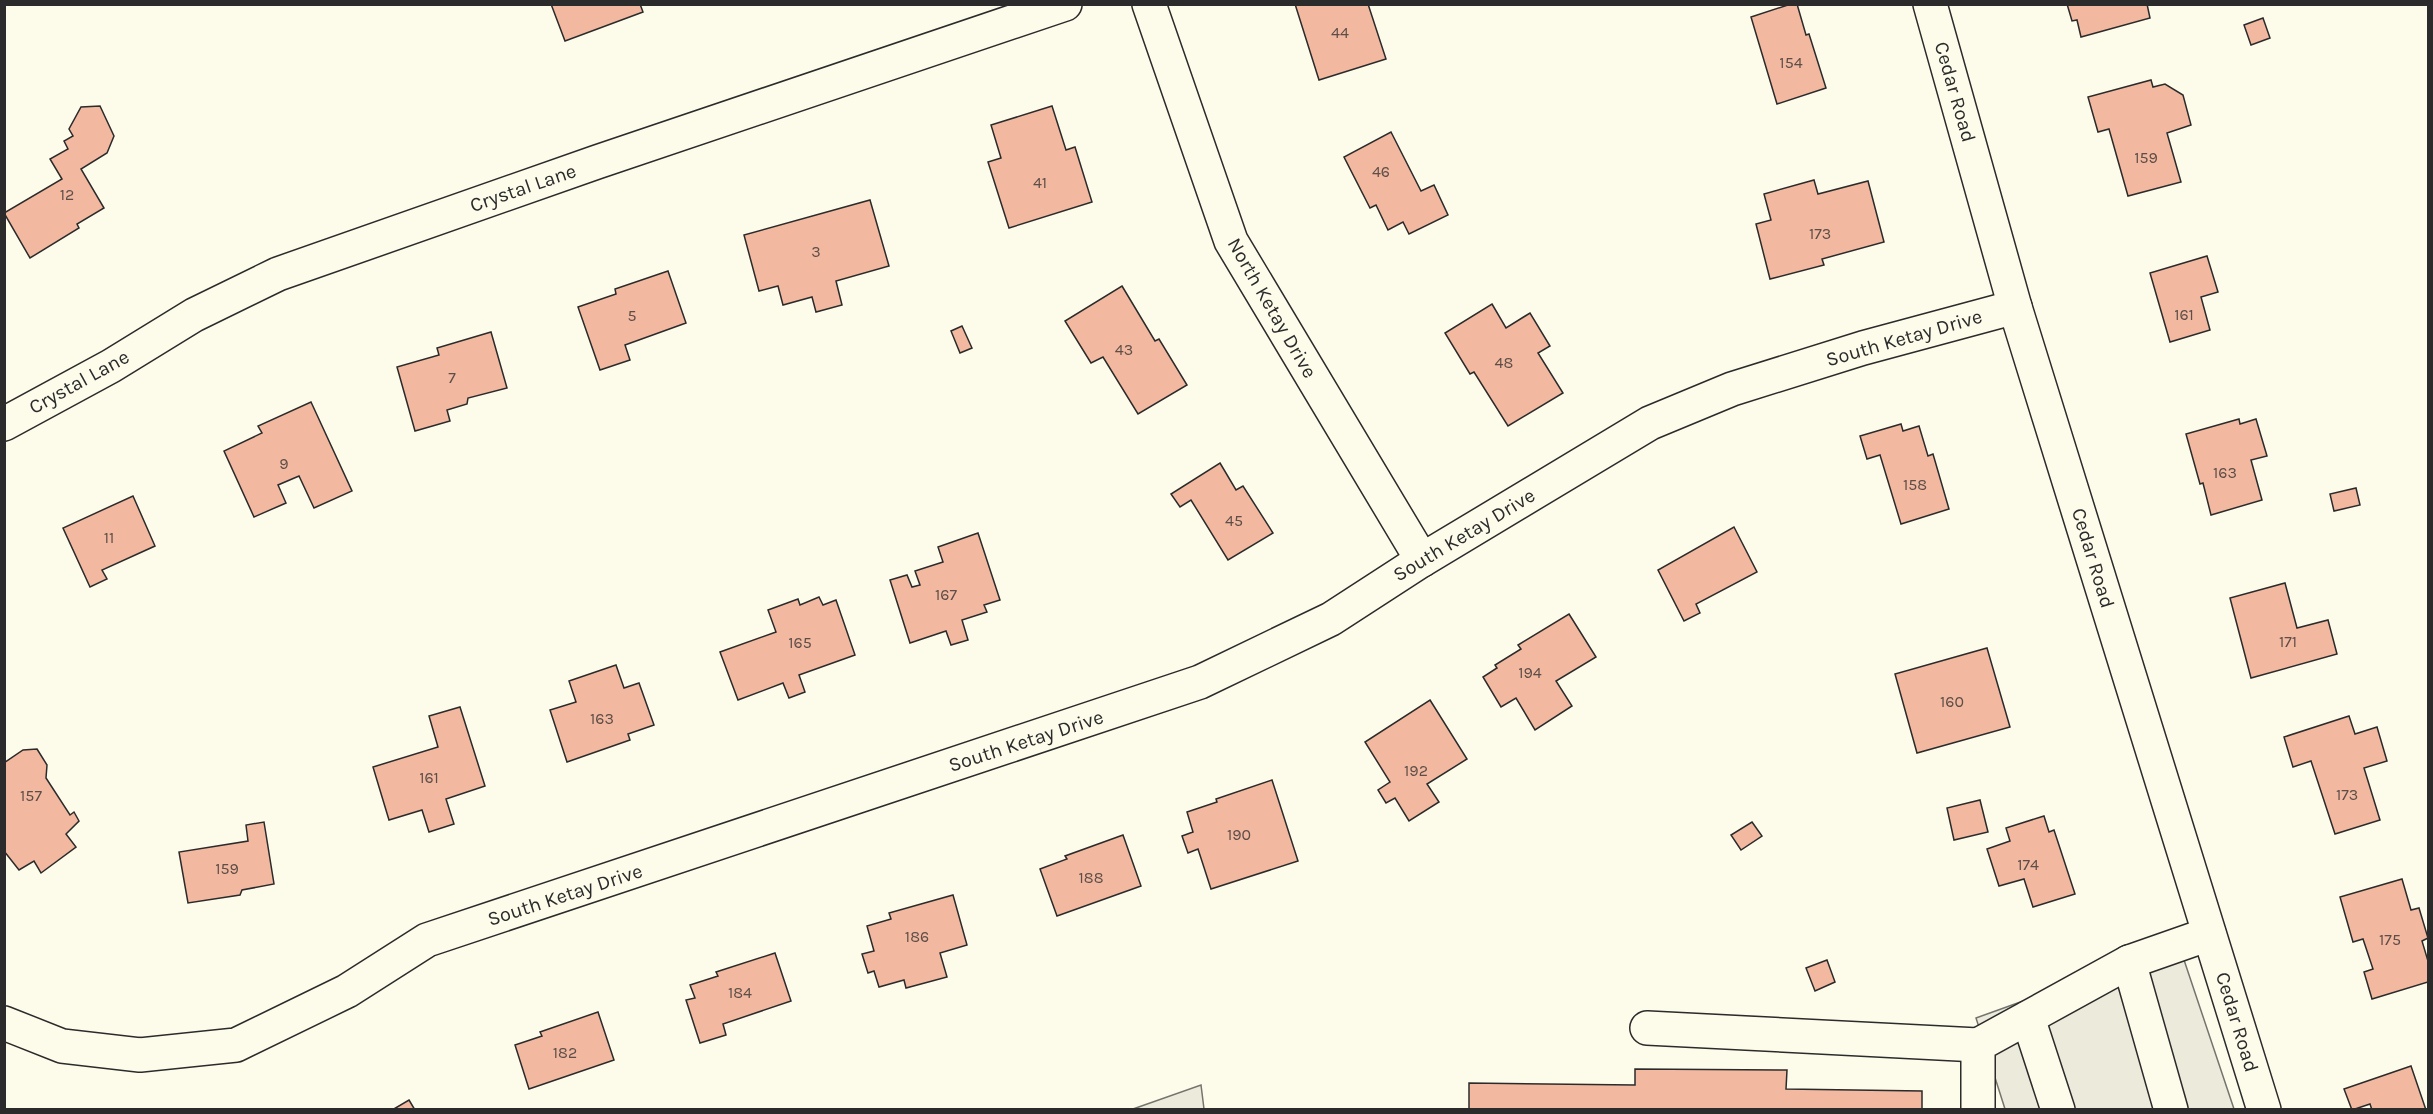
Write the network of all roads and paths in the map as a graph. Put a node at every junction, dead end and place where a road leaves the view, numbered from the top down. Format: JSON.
{"nodes":[{"id":1,"x":1065,"y":4,"type":"edge"},
{"id":2,"x":1149,"y":4,"type":"edge"},
{"id":3,"x":1930,"y":4,"type":"edge"},
{"id":4,"x":2015,"y":306,"type":"junction"},
{"id":5,"x":4,"y":424,"type":"edge"},
{"id":6,"x":1422,"y":560,"type":"junction"},
{"id":7,"x":2209,"y":934,"type":"junction"},
{"id":8,"x":2129,"y":962,"type":"junction"},
{"id":9,"x":2028,"y":1018,"type":"junction"},
{"id":10,"x":4,"y":1023,"type":"edge"},
{"id":11,"x":1647,"y":1028,"type":"dead end"},
{"id":12,"x":1978,"y":1045,"type":"junction"},
{"id":13,"x":1978,"y":1110,"type":"edge"},
{"id":14,"x":2058,"y":1110,"type":"edge"},
{"id":15,"x":2171,"y":1110,"type":"edge"},
{"id":16,"x":2264,"y":1110,"type":"edge"}],
"edges":[{"from":1,"to":5,"type":"street","name":"Crystal Lane"},
{"from":2,"to":6,"type":"street","name":"North Ketay Drive"},
{"from":3,"to":4,"type":"street","name":"Cedar Road"},
{"from":4,"to":6,"type":"street","name":"South Ketay Drive"},
{"from":4,"to":7,"type":"street","name":"Cedar Road"},
{"from":6,"to":10,"type":"street","name":"South Ketay Drive"},
{"from":7,"to":8,"type":"street"},
{"from":7,"to":16,"type":"street","name":"Cedar Road"},
{"from":8,"to":9,"type":"street"},
{"from":8,"to":15,"type":"street"},
{"from":9,"to":12,"type":"street"},
{"from":9,"to":14,"type":"street"},
{"from":11,"to":12,"type":"street"},
{"from":12,"to":13,"type":"street"}]}
